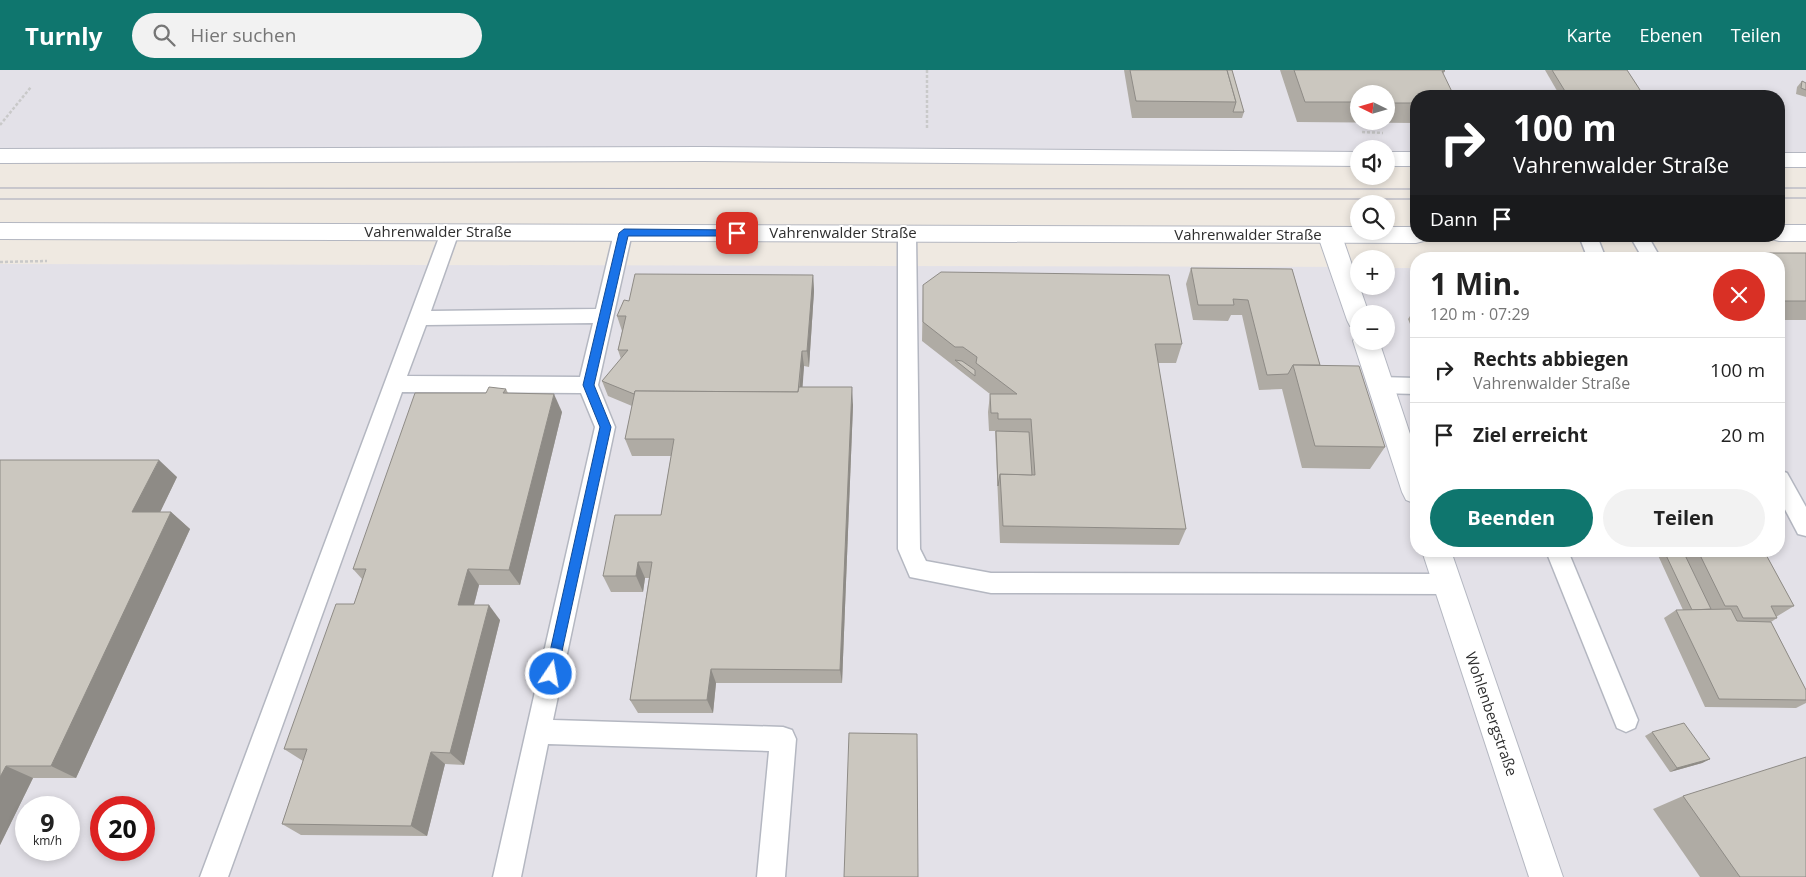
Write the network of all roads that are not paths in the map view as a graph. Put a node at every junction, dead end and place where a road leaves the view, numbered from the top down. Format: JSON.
{"nodes":[{"id":1,"x":0,"y":156,"type":"edge"},
{"id":2,"x":1350,"y":159,"type":"edge"},
{"id":3,"x":1395,"y":159,"type":"edge"},
{"id":4,"x":1410,"y":159,"type":"edge"},
{"id":5,"x":1785,"y":160,"type":"edge"},
{"id":6,"x":1806,"y":160,"type":"edge"},
{"id":7,"x":0,"y":231,"type":"edge"},
{"id":8,"x":450,"y":232,"type":"junction"},
{"id":9,"x":624,"y":233,"type":"junction"},
{"id":10,"x":1785,"y":233,"type":"edge"},
{"id":11,"x":1806,"y":233,"type":"edge"},
{"id":12,"x":907,"y":234,"type":"junction"},
{"id":13,"x":1410,"y":235,"type":"edge"},
{"id":14,"x":1330,"y":236,"type":"junction"},
{"id":15,"x":1354,"y":305,"type":"edge"},
{"id":16,"x":604,"y":316,"type":"junction"},
{"id":17,"x":419,"y":318,"type":"junction"},
{"id":18,"x":1369,"y":350,"type":"edge"},
{"id":19,"x":395,"y":384,"type":"junction"},
{"id":20,"x":588,"y":385,"type":"junction"},
{"id":21,"x":1380,"y":385,"type":"junction"},
{"id":22,"x":1410,"y":386,"type":"edge"},
{"id":23,"x":1410,"y":474,"type":"edge"},
{"id":24,"x":1785,"y":490,"type":"edge"},
{"id":25,"x":1806,"y":527,"type":"edge"},
{"id":26,"x":1438,"y":557,"type":"edge"},
{"id":27,"x":1559,"y":557,"type":"edge"},
{"id":28,"x":1447,"y":584,"type":"junction"},
{"id":29,"x":1626,"y":720,"type":"dead end"},
{"id":30,"x":538,"y":732,"type":"junction"},
{"id":31,"x":214,"y":877,"type":"edge"},
{"id":32,"x":507,"y":877,"type":"edge"},
{"id":33,"x":771,"y":877,"type":"edge"},
{"id":34,"x":1546,"y":877,"type":"edge"}],
"edges":[{"from":1,"to":2,"type":"main road"},
{"from":3,"to":4,"type":"main road"},
{"from":5,"to":6,"type":"main road"},
{"from":7,"to":8,"type":"main road","name":"Vahrenwalder Straße"},
{"from":8,"to":9,"type":"main road","name":"Vahrenwalder Straße"},
{"from":8,"to":17,"type":"lane"},
{"from":9,"to":12,"type":"main road","name":"Vahrenwalder Straße"},
{"from":9,"to":16,"type":"lane"},
{"from":10,"to":11,"type":"main road"},
{"from":12,"to":14,"type":"main road","name":"Vahrenwalder Straße"},
{"from":12,"to":28,"type":"lane"},
{"from":13,"to":14,"type":"main road","name":"Vahrenwalder Straße"},
{"from":14,"to":15,"type":"main road"},
{"from":16,"to":17,"type":"lane"},
{"from":16,"to":20,"type":"lane"},
{"from":17,"to":19,"type":"lane"},
{"from":18,"to":21,"type":"main road"},
{"from":19,"to":20,"type":"lane"},
{"from":19,"to":31,"type":"lane"},
{"from":20,"to":30,"type":"lane"},
{"from":21,"to":22,"type":"lane"},
{"from":21,"to":23,"type":"main road"},
{"from":24,"to":25,"type":"lane"},
{"from":26,"to":28,"type":"main road","name":"Wohlenbergstraße"},
{"from":27,"to":29,"type":"lane"},
{"from":28,"to":34,"type":"main road","name":"Wohlenbergstraße"},
{"from":30,"to":32,"type":"lane"},
{"from":30,"to":33,"type":"lane"}]}
